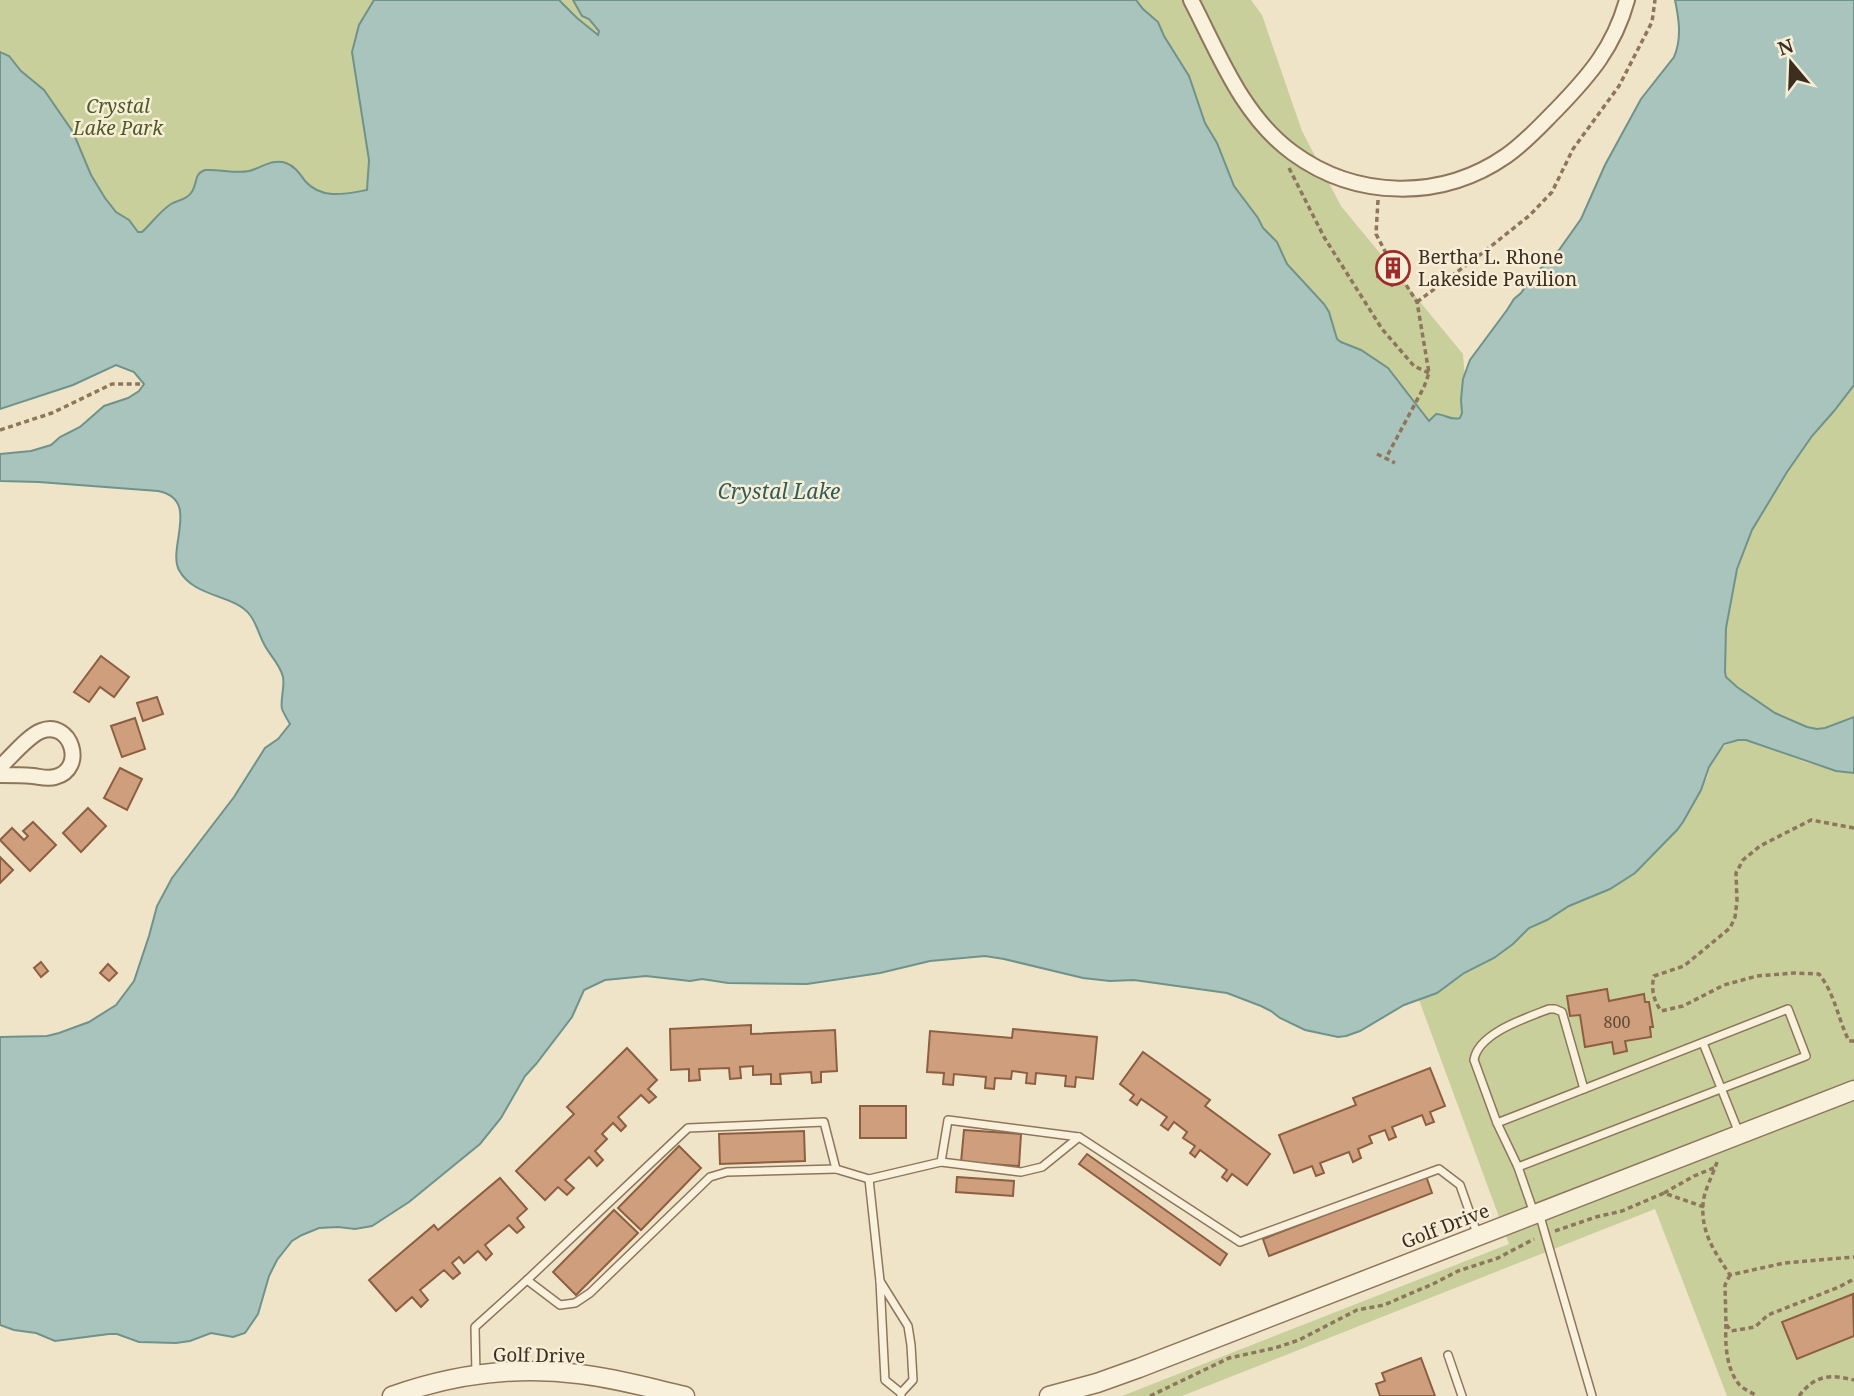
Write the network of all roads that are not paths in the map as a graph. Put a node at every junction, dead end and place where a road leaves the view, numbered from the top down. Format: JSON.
{"nodes":[{"id":1,"x":1191,"y":0,"type":"edge"},
{"id":2,"x":1627,"y":0,"type":"edge"},
{"id":3,"x":0,"y":767,"type":"edge"},
{"id":4,"x":0,"y":775,"type":"edge"},
{"id":5,"x":1703,"y":1042,"type":"junction"},
{"id":6,"x":1584,"y":1089,"type":"junction"},
{"id":7,"x":1722,"y":1089,"type":"junction"},
{"id":8,"x":1853,"y":1095,"type":"edge"},
{"id":9,"x":1497,"y":1123,"type":"junction"},
{"id":10,"x":1079,"y":1137,"type":"junction"},
{"id":11,"x":1732,"y":1137,"type":"junction"},
{"id":12,"x":941,"y":1163,"type":"junction"},
{"id":13,"x":1517,"y":1167,"type":"junction"},
{"id":14,"x":836,"y":1168,"type":"junction"},
{"id":15,"x":869,"y":1179,"type":"junction"},
{"id":16,"x":1537,"y":1213,"type":"junction"},
{"id":17,"x":1478,"y":1236,"type":"junction"},
{"id":18,"x":527,"y":1280,"type":"junction"},
{"id":19,"x":880,"y":1281,"type":"junction"},
{"id":20,"x":1448,"y":1355,"type":"dead end"},
{"id":21,"x":476,"y":1376,"type":"junction"},
{"id":22,"x":901,"y":1394,"type":"edge"},
{"id":23,"x":392,"y":1396,"type":"edge"},
{"id":24,"x":685,"y":1396,"type":"edge"},
{"id":25,"x":1049,"y":1396,"type":"edge"},
{"id":26,"x":1462,"y":1396,"type":"edge"},
{"id":27,"x":1592,"y":1396,"type":"edge"}],
"edges":[{"from":1,"to":2,"type":"street"},
{"from":3,"to":4,"type":"street"},
{"from":5,"to":6,"type":"lane"},
{"from":5,"to":7,"type":"lane"},
{"from":5,"to":7,"type":"lane"},
{"from":6,"to":9,"type":"lane"},
{"from":6,"to":9,"type":"lane"},
{"from":7,"to":11,"type":"lane"},
{"from":7,"to":13,"type":"lane"},
{"from":8,"to":11,"type":"street","name":"Golf Drive"},
{"from":9,"to":13,"type":"lane"},
{"from":10,"to":12,"type":"lane"},
{"from":10,"to":12,"type":"lane"},
{"from":10,"to":17,"type":"lane"},
{"from":11,"to":16,"type":"street","name":"Golf Drive"},
{"from":12,"to":15,"type":"lane"},
{"from":13,"to":16,"type":"lane"},
{"from":14,"to":15,"type":"lane"},
{"from":14,"to":18,"type":"lane"},
{"from":14,"to":18,"type":"lane"},
{"from":15,"to":19,"type":"lane"},
{"from":16,"to":17,"type":"street","name":"Golf Drive"},
{"from":16,"to":27,"type":"lane"},
{"from":17,"to":25,"type":"street","name":"Golf Drive"},
{"from":18,"to":21,"type":"lane"},
{"from":19,"to":22,"type":"lane"},
{"from":19,"to":22,"type":"lane"},
{"from":20,"to":26,"type":"lane"},
{"from":21,"to":23,"type":"street","name":"Golf Drive"},
{"from":21,"to":24,"type":"street","name":"Golf Drive"}]}
